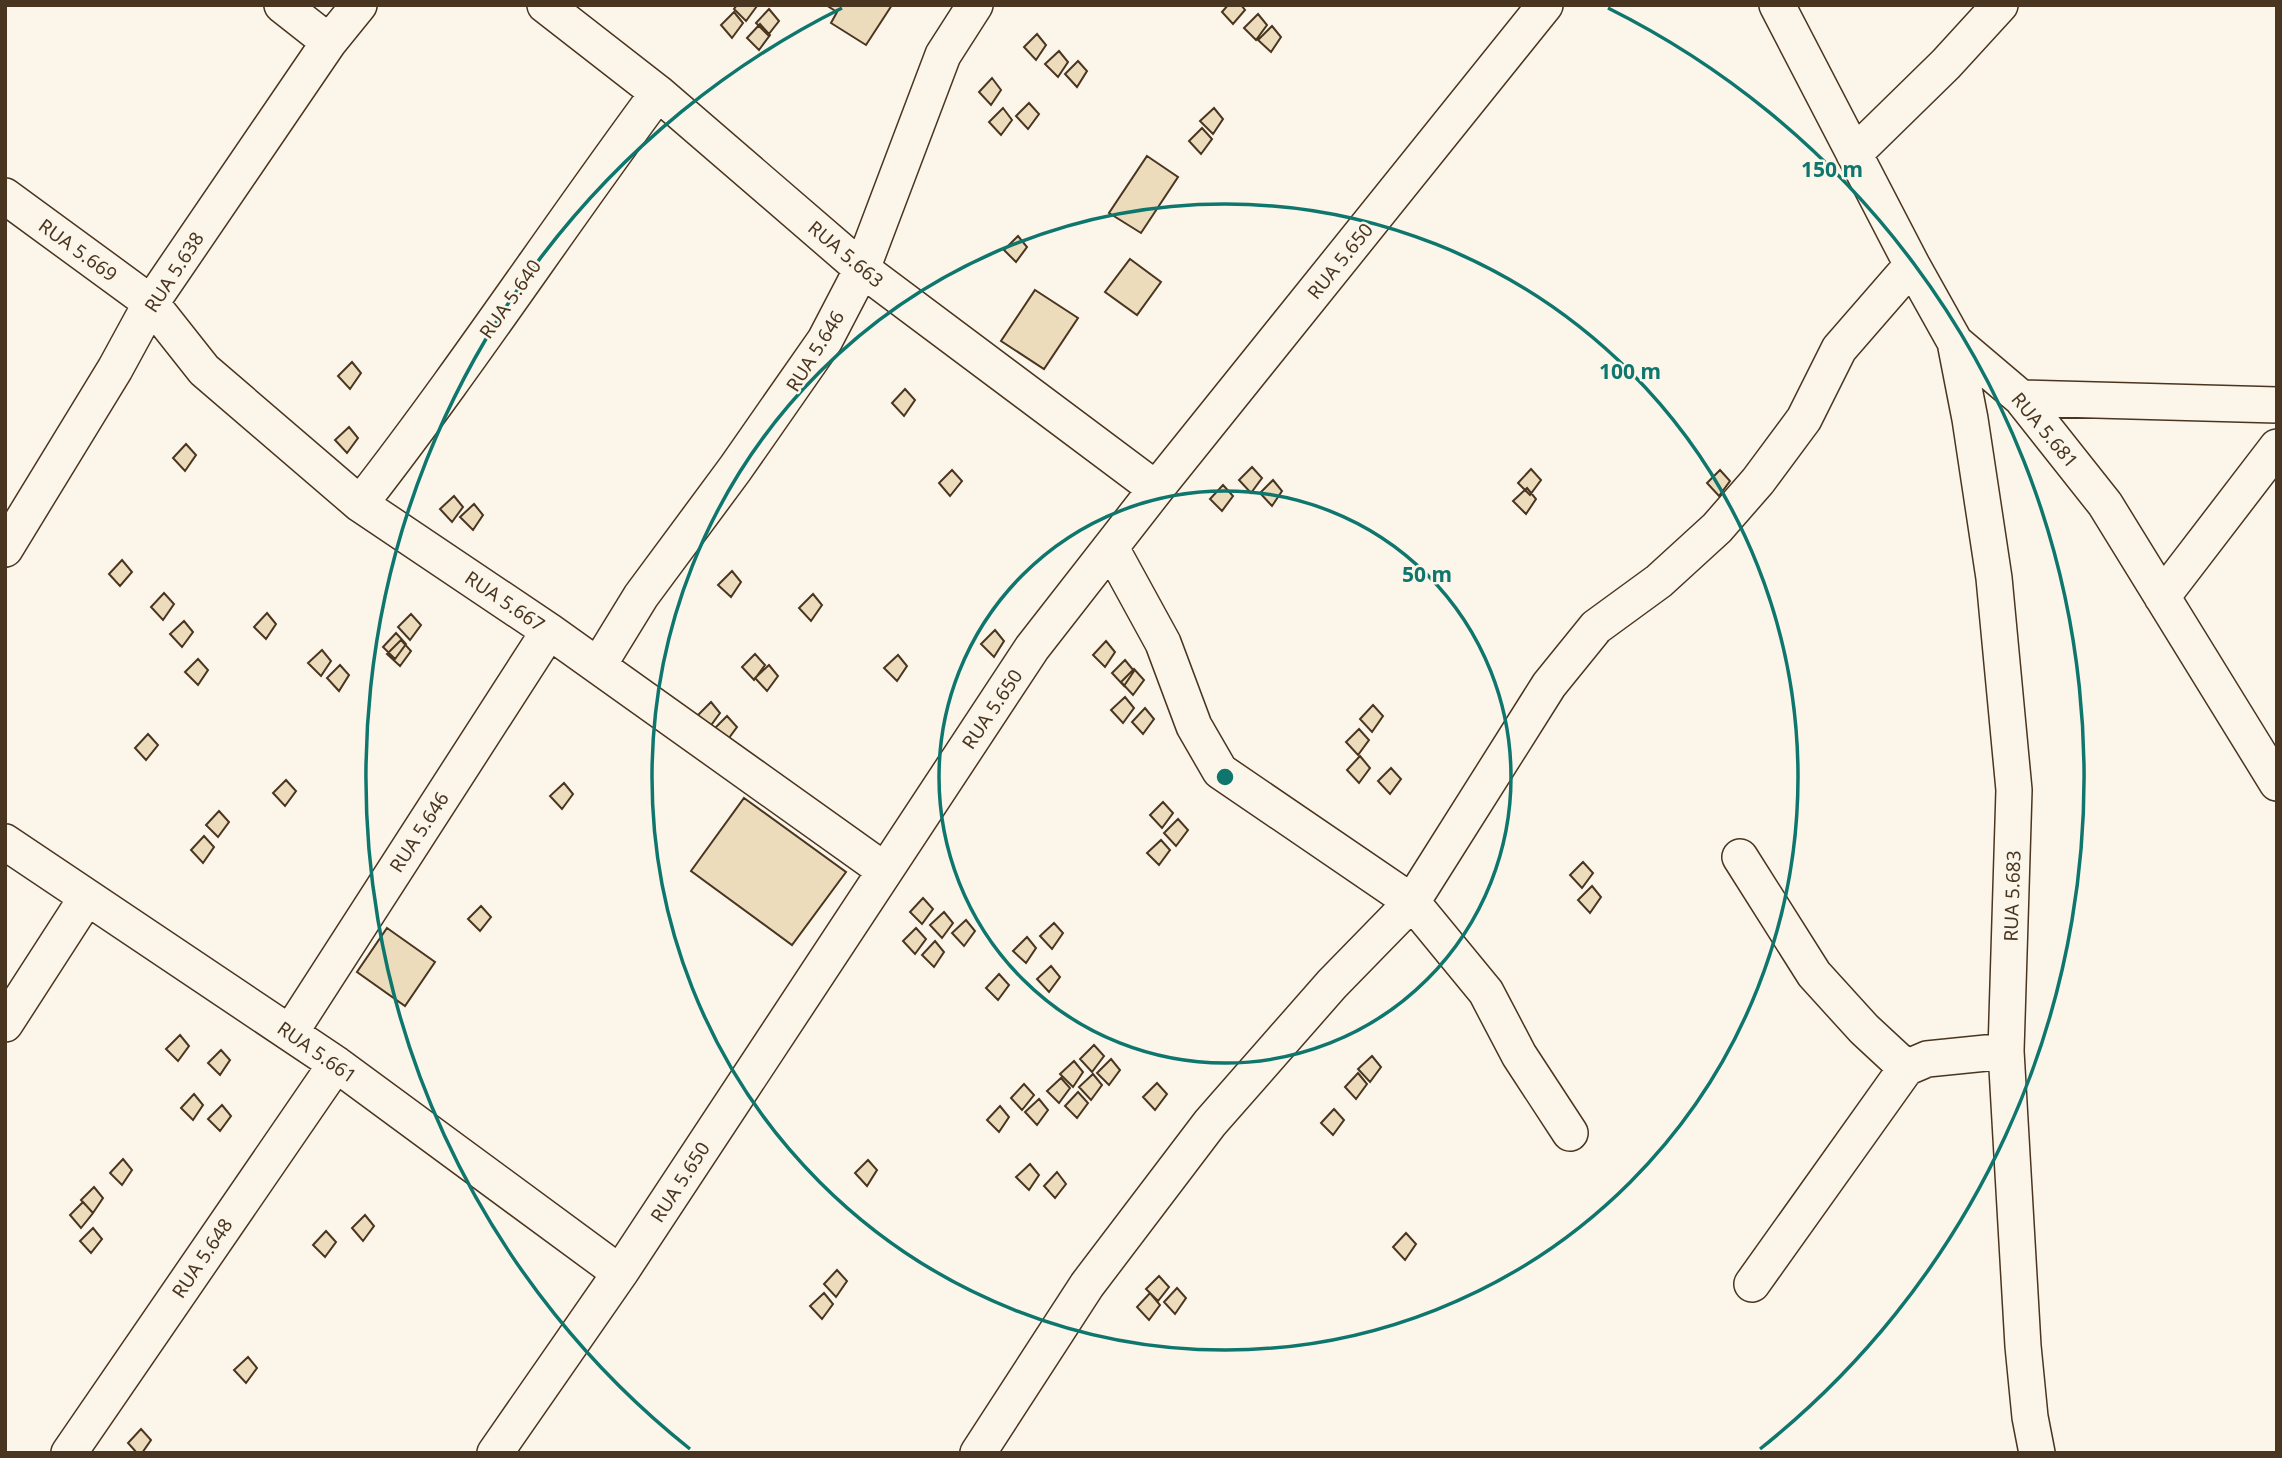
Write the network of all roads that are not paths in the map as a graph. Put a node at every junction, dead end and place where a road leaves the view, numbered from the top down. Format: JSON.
{"nodes":[{"id":1,"x":282,"y":5,"type":"edge"},
{"id":2,"x":359,"y":5,"type":"edge"},
{"id":3,"x":545,"y":5,"type":"edge"},
{"id":4,"x":975,"y":5,"type":"edge"},
{"id":5,"x":1545,"y":5,"type":"edge"},
{"id":6,"x":1777,"y":5,"type":"edge"},
{"id":7,"x":2000,"y":5,"type":"edge"},
{"id":8,"x":329,"y":42,"type":"junction"},
{"id":9,"x":658,"y":93,"type":"junction"},
{"id":10,"x":1854,"y":155,"type":"junction"},
{"id":11,"x":5,"y":196,"type":"edge"},
{"id":12,"x":1912,"y":265,"type":"junction"},
{"id":13,"x":862,"y":270,"type":"junction"},
{"id":14,"x":151,"y":303,"type":"junction"},
{"id":15,"x":1955,"y":342,"type":"junction"},
{"id":16,"x":2021,"y":398,"type":"junction"},
{"id":17,"x":2277,"y":405,"type":"edge"},
{"id":18,"x":2277,"y":447,"type":"edge"},
{"id":19,"x":1156,"y":489,"type":"junction"},
{"id":20,"x":360,"y":505,"type":"junction"},
{"id":21,"x":1111,"y":548,"type":"junction"},
{"id":22,"x":5,"y":549,"type":"edge"},
{"id":23,"x":2162,"y":597,"type":"junction"},
{"id":24,"x":549,"y":631,"type":"junction"},
{"id":25,"x":598,"y":666,"type":"junction"},
{"id":26,"x":2277,"y":783,"type":"edge"},
{"id":27,"x":5,"y":842,"type":"edge"},
{"id":28,"x":1740,"y":858,"type":"dead end"},
{"id":29,"x":884,"y":870,"type":"junction"},
{"id":30,"x":87,"y":897,"type":"junction"},
{"id":31,"x":1412,"y":902,"type":"junction"},
{"id":32,"x":5,"y":1024,"type":"edge"},
{"id":33,"x":290,"y":1033,"type":"junction"},
{"id":34,"x":2006,"y":1051,"type":"junction"},
{"id":35,"x":336,"y":1064,"type":"junction"},
{"id":36,"x":1906,"y":1068,"type":"junction"},
{"id":37,"x":1570,"y":1133,"type":"dead end"},
{"id":38,"x":620,"y":1273,"type":"junction"},
{"id":39,"x":1752,"y":1284,"type":"dead end"},
{"id":40,"x":69,"y":1453,"type":"edge"},
{"id":41,"x":495,"y":1453,"type":"edge"},
{"id":42,"x":978,"y":1453,"type":"edge"},
{"id":43,"x":2037,"y":1453,"type":"edge"}],
"edges":[{"from":1,"to":8,"type":"street"},
{"from":2,"to":8,"type":"street","name":"RUA 5.638"},
{"from":3,"to":9,"type":"street","name":"RUA 5.663"},
{"from":4,"to":13,"type":"street","name":"RUA 5.646"},
{"from":5,"to":19,"type":"street","name":"RUA 5.650"},
{"from":6,"to":10,"type":"street","name":"RUA 5.681"},
{"from":7,"to":10,"type":"street"},
{"from":8,"to":14,"type":"street","name":"RUA 5.638"},
{"from":9,"to":13,"type":"street","name":"RUA 5.663"},
{"from":9,"to":20,"type":"street","name":"RUA 5.640"},
{"from":10,"to":12,"type":"street","name":"RUA 5.681"},
{"from":11,"to":14,"type":"street","name":"RUA 5.669"},
{"from":12,"to":15,"type":"street","name":"RUA 5.681"},
{"from":12,"to":31,"type":"street"},
{"from":13,"to":19,"type":"street","name":"RUA 5.663"},
{"from":13,"to":25,"type":"street","name":"RUA 5.646"},
{"from":14,"to":20,"type":"street","name":"RUA 5.667"},
{"from":14,"to":22,"type":"street","name":"RUA 5.638"},
{"from":15,"to":16,"type":"street","name":"RUA 5.681"},
{"from":15,"to":34,"type":"street","name":"RUA 5.683"},
{"from":16,"to":17,"type":"street"},
{"from":16,"to":23,"type":"street","name":"RUA 5.681"},
{"from":18,"to":23,"type":"street"},
{"from":19,"to":21,"type":"street","name":"RUA 5.650"},
{"from":20,"to":24,"type":"street","name":"RUA 5.667"},
{"from":21,"to":29,"type":"street","name":"RUA 5.650"},
{"from":21,"to":31,"type":"street"},
{"from":23,"to":26,"type":"street","name":"RUA 5.681"},
{"from":24,"to":25,"type":"street","name":"RUA 5.667"},
{"from":24,"to":33,"type":"street","name":"RUA 5.646"},
{"from":25,"to":29,"type":"street","name":"RUA 5.667"},
{"from":27,"to":30,"type":"street","name":"RUA 5.661"},
{"from":28,"to":36,"type":"street"},
{"from":29,"to":38,"type":"street","name":"RUA 5.650"},
{"from":30,"to":32,"type":"street"},
{"from":30,"to":33,"type":"street","name":"RUA 5.661"},
{"from":31,"to":37,"type":"street"},
{"from":31,"to":42,"type":"street"},
{"from":33,"to":35,"type":"street","name":"RUA 5.661"},
{"from":34,"to":36,"type":"street"},
{"from":34,"to":43,"type":"street","name":"RUA 5.683"},
{"from":35,"to":38,"type":"street","name":"RUA 5.661"},
{"from":35,"to":40,"type":"street","name":"RUA 5.648"},
{"from":36,"to":39,"type":"street"},
{"from":38,"to":41,"type":"street","name":"RUA 5.650"}]}
